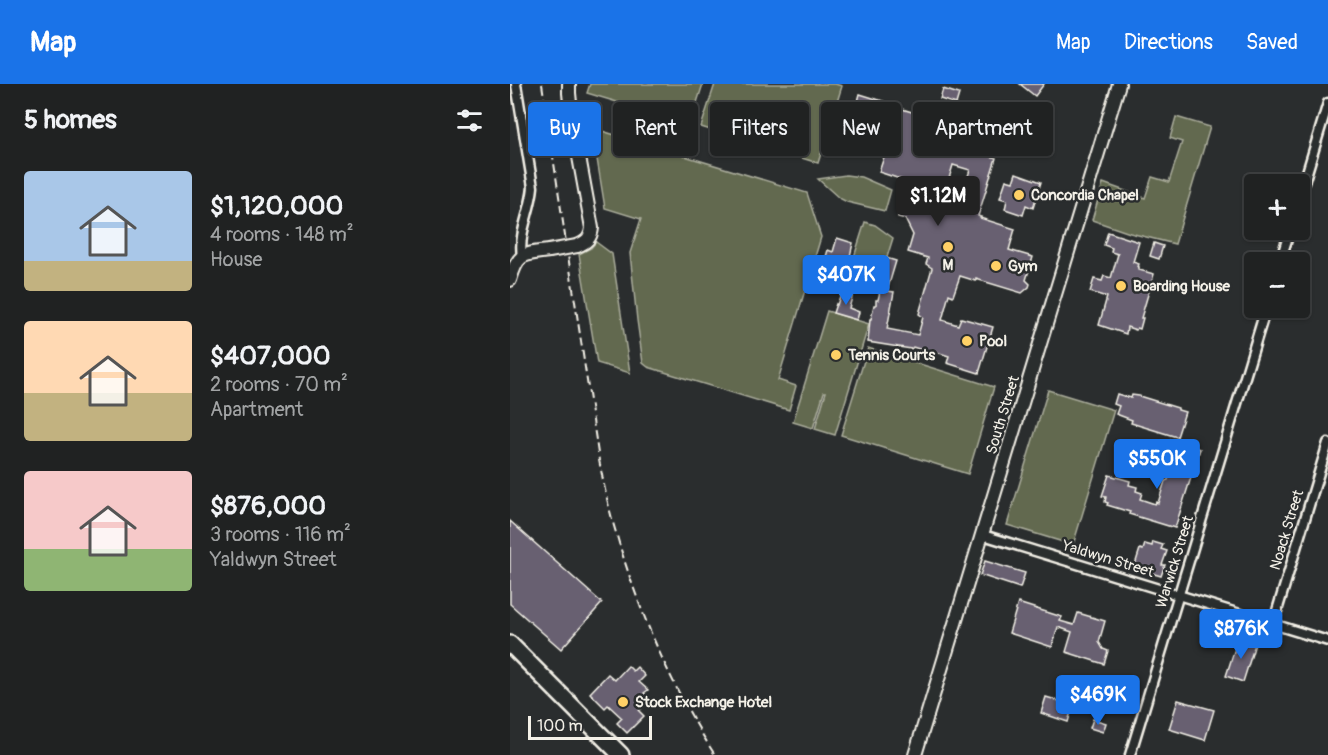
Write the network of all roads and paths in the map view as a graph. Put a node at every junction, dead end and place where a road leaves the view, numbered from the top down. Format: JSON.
{"nodes":[{"id":1,"x":516,"y":84,"type":"edge"},
{"id":2,"x":569,"y":84,"type":"edge"},
{"id":3,"x":1119,"y":84,"type":"edge"},
{"id":4,"x":1328,"y":104,"type":"edge"},
{"id":5,"x":1307,"y":174,"type":"edge"},
{"id":6,"x":522,"y":256,"type":"junction"},
{"id":7,"x":510,"y":280,"type":"edge"},
{"id":8,"x":1263,"y":318,"type":"edge"},
{"id":9,"x":1328,"y":444,"type":"edge"},
{"id":10,"x":982,"y":535,"type":"junction"},
{"id":11,"x":1179,"y":595,"type":"junction"},
{"id":12,"x":1273,"y":624,"type":"junction"},
{"id":13,"x":1328,"y":641,"type":"edge"},
{"id":14,"x":510,"y":644,"type":"edge"},
{"id":15,"x":621,"y":755,"type":"edge"},
{"id":16,"x":915,"y":755,"type":"edge"},
{"id":17,"x":1130,"y":755,"type":"edge"}],
"edges":[{"from":1,"to":6,"type":"street"},
{"from":2,"to":6,"type":"street","bridge":true},
{"from":3,"to":10,"type":"street","name":"South Street"},
{"from":4,"to":5,"type":"street"},
{"from":6,"to":7,"type":"street"},
{"from":8,"to":11,"type":"street","name":"Warwick Street"},
{"from":9,"to":12,"type":"street","name":"Noack Street"},
{"from":10,"to":11,"type":"street","name":"Yaldwyn Street"},
{"from":10,"to":16,"type":"street","name":"South Street"},
{"from":11,"to":12,"type":"street","name":"Yaldwyn Street"},
{"from":11,"to":17,"type":"street","name":"Warwick Street"},
{"from":12,"to":13,"type":"street","name":"Yaldwyn Street"},
{"from":14,"to":15,"type":"highway"}]}
